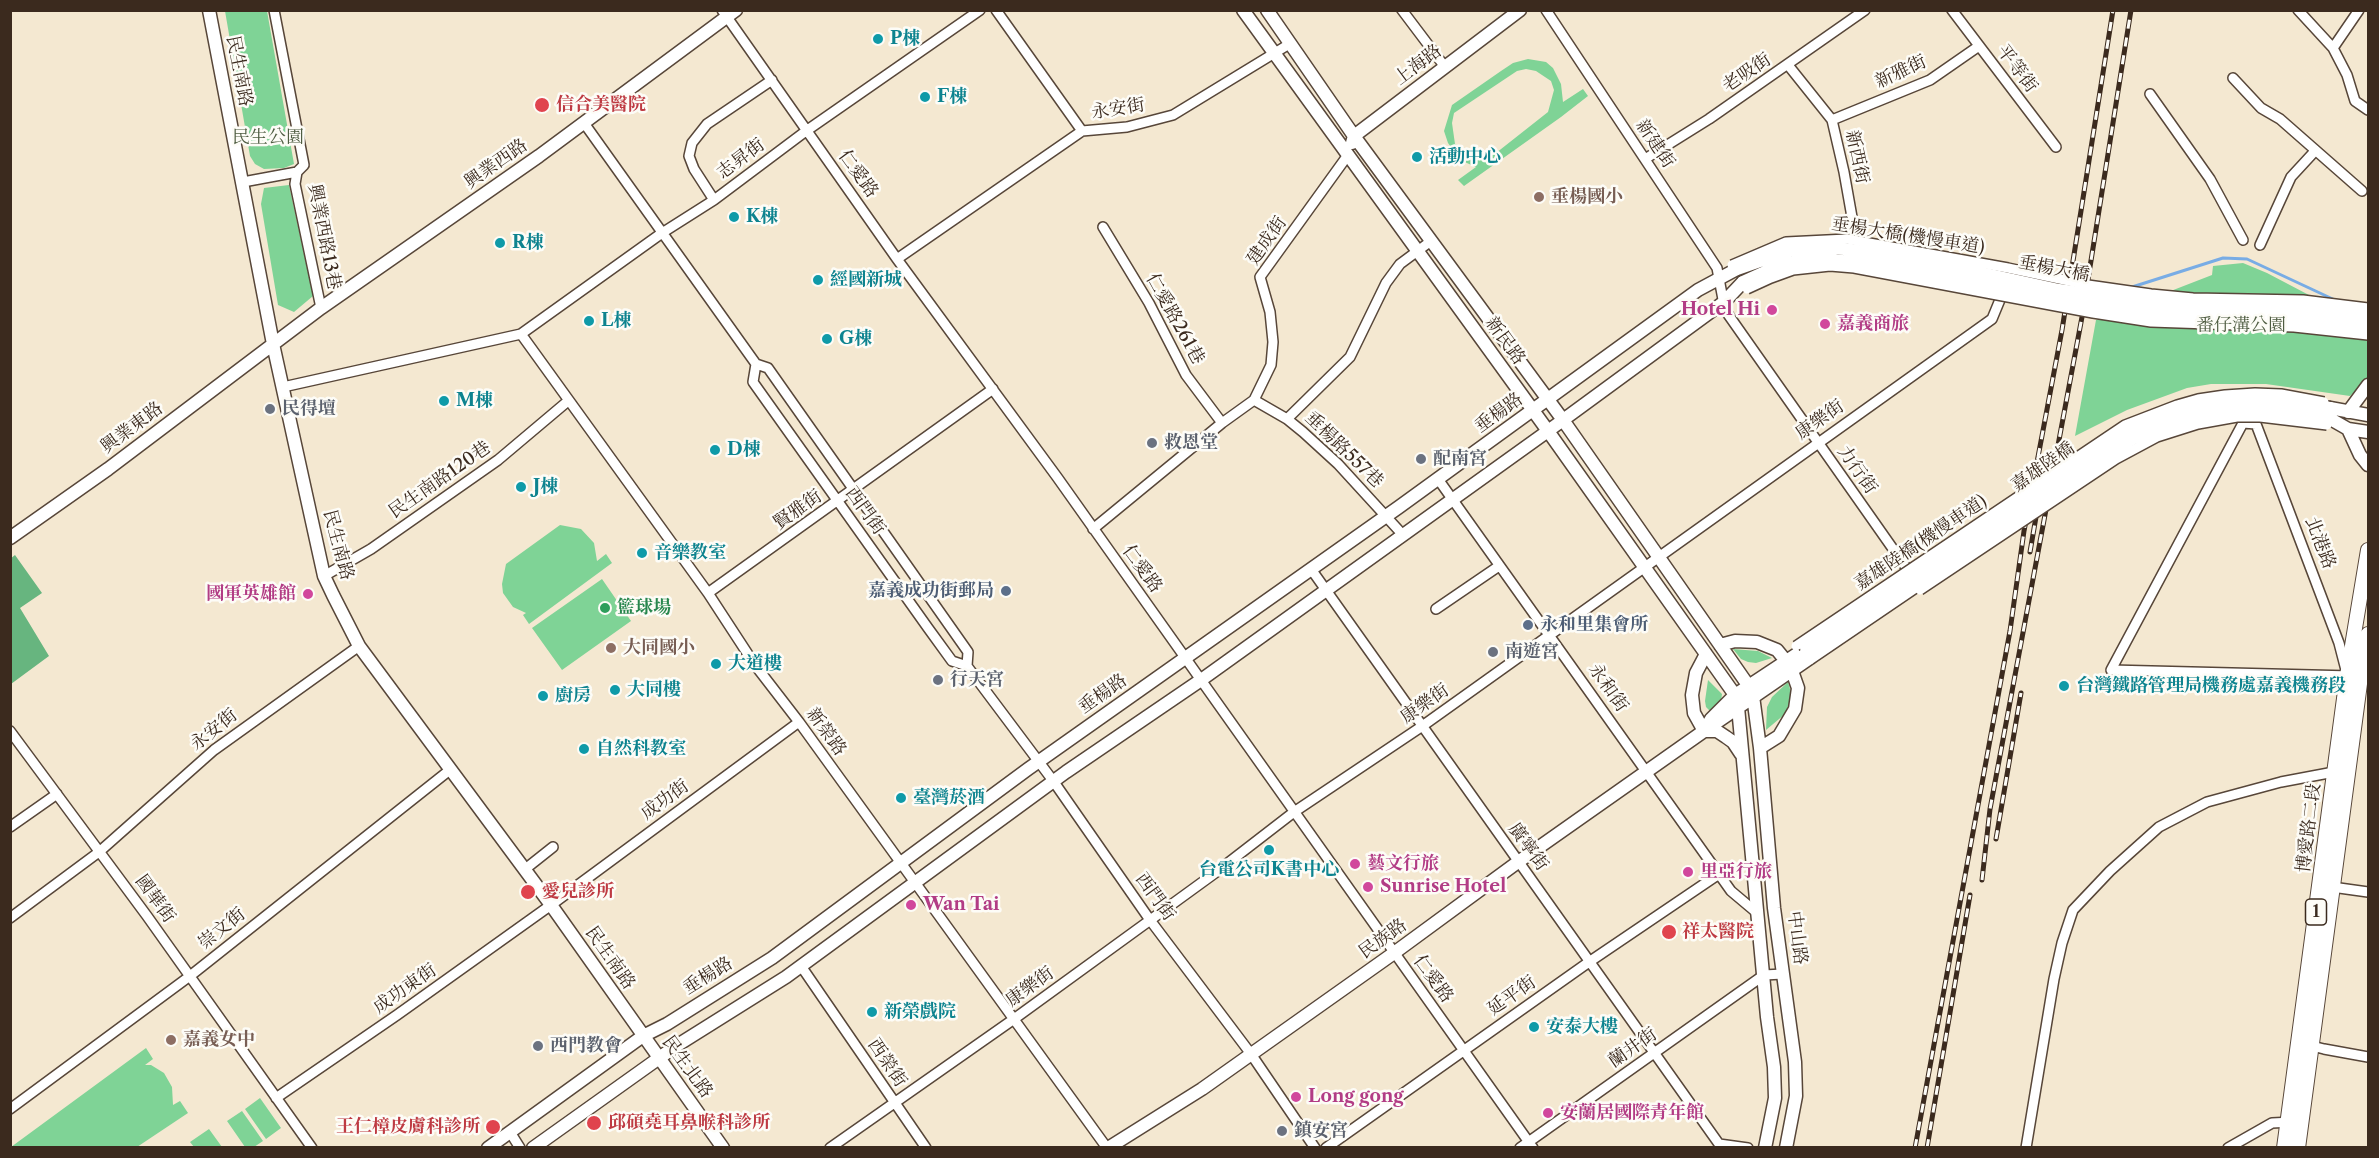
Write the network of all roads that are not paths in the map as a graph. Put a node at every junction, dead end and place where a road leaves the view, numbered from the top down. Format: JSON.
{"nodes":[{"id":1,"x":209,"y":10,"type":"edge"},
{"id":2,"x":274,"y":10,"type":"edge"},
{"id":3,"x":980,"y":10,"type":"edge"},
{"id":4,"x":996,"y":10,"type":"edge"},
{"id":5,"x":1243,"y":10,"type":"edge"},
{"id":6,"x":1267,"y":10,"type":"edge"},
{"id":7,"x":1402,"y":10,"type":"edge"},
{"id":8,"x":1520,"y":10,"type":"edge"},
{"id":9,"x":1546,"y":10,"type":"edge"},
{"id":10,"x":1865,"y":10,"type":"edge"},
{"id":11,"x":1952,"y":10,"type":"edge"},
{"id":12,"x":2298,"y":10,"type":"edge"},
{"id":13,"x":2359,"y":10,"type":"edge"},
{"id":14,"x":728,"y":13,"type":"edge"},
{"id":15,"x":1291,"y":43,"type":"junction"},
{"id":16,"x":1979,"y":46,"type":"junction"},
{"id":17,"x":2333,"y":48,"type":"junction"},
{"id":18,"x":1274,"y":54,"type":"junction"},
{"id":19,"x":1788,"y":65,"type":"junction"},
{"id":20,"x":1445,"y":67,"type":"junction"},
{"id":21,"x":2233,"y":78,"type":"dead end"},
{"id":22,"x":772,"y":80,"type":"junction"},
{"id":23,"x":2150,"y":94,"type":"dead end"},
{"id":24,"x":2368,"y":110,"type":"edge"},
{"id":25,"x":1832,"y":120,"type":"junction"},
{"id":26,"x":584,"y":123,"type":"junction"},
{"id":27,"x":806,"y":131,"type":"junction"},
{"id":28,"x":1082,"y":131,"type":"junction"},
{"id":29,"x":1354,"y":136,"type":"junction"},
{"id":30,"x":2056,"y":147,"type":"dead end"},
{"id":31,"x":2314,"y":151,"type":"junction"},
{"id":32,"x":1348,"y":155,"type":"junction"},
{"id":33,"x":1645,"y":159,"type":"junction"},
{"id":34,"x":297,"y":172,"type":"junction"},
{"id":35,"x":243,"y":182,"type":"junction"},
{"id":36,"x":2362,"y":191,"type":"dead end"},
{"id":37,"x":714,"y":200,"type":"junction"},
{"id":38,"x":1103,"y":227,"type":"dead end"},
{"id":39,"x":662,"y":234,"type":"junction"},
{"id":40,"x":1855,"y":234,"type":"dead end"},
{"id":41,"x":2243,"y":240,"type":"dead end"},
{"id":42,"x":1431,"y":241,"type":"junction"},
{"id":43,"x":2260,"y":245,"type":"dead end"},
{"id":44,"x":1417,"y":250,"type":"junction"},
{"id":45,"x":897,"y":259,"type":"junction"},
{"id":46,"x":1735,"y":267,"type":"junction"},
{"id":47,"x":2014,"y":267,"type":"dead end"},
{"id":48,"x":1719,"y":278,"type":"junction"},
{"id":49,"x":1745,"y":285,"type":"junction"},
{"id":50,"x":1724,"y":302,"type":"junction"},
{"id":51,"x":321,"y":308,"type":"junction"},
{"id":52,"x":2368,"y":308,"type":"edge"},
{"id":53,"x":2368,"y":317,"type":"edge"},
{"id":54,"x":2368,"y":327,"type":"edge"},
{"id":55,"x":521,"y":334,"type":"junction"},
{"id":56,"x":2368,"y":335,"type":"edge"},
{"id":57,"x":273,"y":344,"type":"junction"},
{"id":58,"x":756,"y":364,"type":"junction"},
{"id":59,"x":2368,"y":385,"type":"edge"},
{"id":60,"x":283,"y":387,"type":"junction"},
{"id":61,"x":993,"y":389,"type":"junction"},
{"id":62,"x":1548,"y":399,"type":"junction"},
{"id":63,"x":1254,"y":400,"type":"junction"},
{"id":64,"x":568,"y":401,"type":"junction"},
{"id":65,"x":1532,"y":410,"type":"junction"},
{"id":66,"x":2348,"y":412,"type":"junction"},
{"id":67,"x":2329,"y":414,"type":"junction"},
{"id":68,"x":2368,"y":416,"type":"edge"},
{"id":69,"x":1287,"y":419,"type":"junction"},
{"id":70,"x":1563,"y":420,"type":"junction"},
{"id":71,"x":1222,"y":423,"type":"junction"},
{"id":72,"x":2348,"y":429,"type":"junction"},
{"id":73,"x":1548,"y":431,"type":"junction"},
{"id":74,"x":2368,"y":432,"type":"edge"},
{"id":75,"x":1817,"y":442,"type":"junction"},
{"id":76,"x":2368,"y":465,"type":"edge"},
{"id":77,"x":1438,"y":479,"type":"junction"},
{"id":78,"x":854,"y":490,"type":"junction"},
{"id":79,"x":1452,"y":500,"type":"junction"},
{"id":80,"x":838,"y":501,"type":"junction"},
{"id":81,"x":1387,"y":516,"type":"junction"},
{"id":82,"x":1093,"y":529,"type":"junction"},
{"id":83,"x":1402,"y":535,"type":"junction"},
{"id":84,"x":10,"y":538,"type":"edge"},
{"id":85,"x":2368,"y":550,"type":"edge"},
{"id":86,"x":1657,"y":557,"type":"junction"},
{"id":87,"x":1499,"y":566,"type":"junction"},
{"id":88,"x":1644,"y":566,"type":"junction"},
{"id":89,"x":1905,"y":566,"type":"dead end"},
{"id":90,"x":1311,"y":569,"type":"junction"},
{"id":91,"x":324,"y":576,"type":"junction"},
{"id":92,"x":1326,"y":591,"type":"junction"},
{"id":93,"x":708,"y":593,"type":"junction"},
{"id":94,"x":1436,"y":609,"type":"dead end"},
{"id":95,"x":2368,"y":634,"type":"edge"},
{"id":96,"x":1549,"y":635,"type":"junction"},
{"id":97,"x":1720,"y":645,"type":"junction"},
{"id":98,"x":360,"y":646,"type":"junction"},
{"id":99,"x":1706,"y":654,"type":"junction"},
{"id":100,"x":1805,"y":654,"type":"junction"},
{"id":101,"x":1185,"y":657,"type":"junction"},
{"id":102,"x":967,"y":666,"type":"junction"},
{"id":103,"x":1790,"y":666,"type":"junction"},
{"id":104,"x":2359,"y":676,"type":"edge"},
{"id":105,"x":1201,"y":680,"type":"junction"},
{"id":106,"x":1750,"y":690,"type":"junction"},
{"id":107,"x":1736,"y":701,"type":"junction"},
{"id":108,"x":799,"y":722,"type":"junction"},
{"id":109,"x":1421,"y":727,"type":"junction"},
{"id":110,"x":10,"y":731,"type":"edge"},
{"id":111,"x":1704,"y":731,"type":"junction"},
{"id":112,"x":1761,"y":748,"type":"junction"},
{"id":113,"x":1742,"y":756,"type":"junction"},
{"id":114,"x":1037,"y":762,"type":"junction"},
{"id":115,"x":451,"y":769,"type":"junction"},
{"id":116,"x":1645,"y":771,"type":"junction"},
{"id":117,"x":2334,"y":772,"type":"junction"},
{"id":118,"x":1054,"y":782,"type":"junction"},
{"id":119,"x":57,"y":794,"type":"junction"},
{"id":120,"x":1294,"y":812,"type":"junction"},
{"id":121,"x":10,"y":827,"type":"edge"},
{"id":122,"x":553,"y":847,"type":"dead end"},
{"id":123,"x":99,"y":852,"type":"junction"},
{"id":124,"x":900,"y":862,"type":"junction"},
{"id":125,"x":1518,"y":862,"type":"junction"},
{"id":126,"x":524,"y":870,"type":"junction"},
{"id":127,"x":1719,"y":874,"type":"junction"},
{"id":128,"x":916,"y":883,"type":"junction"},
{"id":129,"x":2332,"y":887,"type":"junction"},
{"id":130,"x":2368,"y":892,"type":"edge"},
{"id":131,"x":551,"y":905,"type":"junction"},
{"id":132,"x":1756,"y":912,"type":"junction"},
{"id":133,"x":1775,"y":914,"type":"junction"},
{"id":134,"x":10,"y":918,"type":"edge"},
{"id":135,"x":1150,"y":920,"type":"junction"},
{"id":136,"x":1394,"y":953,"type":"junction"},
{"id":137,"x":1588,"y":962,"type":"junction"},
{"id":138,"x":801,"y":966,"type":"junction"},
{"id":139,"x":1783,"y":974,"type":"junction"},
{"id":140,"x":1764,"y":975,"type":"junction"},
{"id":141,"x":190,"y":976,"type":"junction"},
{"id":142,"x":1014,"y":1019,"type":"junction"},
{"id":143,"x":2299,"y":1032,"type":"junction"},
{"id":144,"x":643,"y":1036,"type":"junction"},
{"id":145,"x":2312,"y":1046,"type":"junction"},
{"id":146,"x":1464,"y":1050,"type":"junction"},
{"id":147,"x":1655,"y":1053,"type":"junction"},
{"id":148,"x":1251,"y":1054,"type":"junction"},
{"id":149,"x":2368,"y":1057,"type":"edge"},
{"id":150,"x":659,"y":1058,"type":"junction"},
{"id":151,"x":276,"y":1098,"type":"junction"},
{"id":152,"x":895,"y":1103,"type":"junction"},
{"id":153,"x":10,"y":1109,"type":"edge"},
{"id":154,"x":2294,"y":1123,"type":"junction"},
{"id":155,"x":510,"y":1132,"type":"junction"},
{"id":156,"x":1527,"y":1146,"type":"edge"},
{"id":157,"x":1716,"y":1146,"type":"edge"},
{"id":158,"x":312,"y":1148,"type":"edge"},
{"id":159,"x":488,"y":1148,"type":"edge"},
{"id":160,"x":520,"y":1148,"type":"edge"},
{"id":161,"x":533,"y":1148,"type":"edge"},
{"id":162,"x":723,"y":1148,"type":"edge"},
{"id":163,"x":830,"y":1148,"type":"edge"},
{"id":164,"x":926,"y":1148,"type":"edge"},
{"id":165,"x":1107,"y":1148,"type":"edge"},
{"id":166,"x":1315,"y":1148,"type":"edge"},
{"id":167,"x":1326,"y":1148,"type":"edge"},
{"id":168,"x":1748,"y":1148,"type":"edge"},
{"id":169,"x":1765,"y":1148,"type":"edge"},
{"id":170,"x":1786,"y":1148,"type":"edge"},
{"id":171,"x":2026,"y":1148,"type":"edge"},
{"id":172,"x":2228,"y":1148,"type":"edge"},
{"id":173,"x":2284,"y":1148,"type":"edge"},
{"id":174,"x":2298,"y":1148,"type":"edge"}],
"edges":[{"from":1,"to":35,"type":"street","name":"民生南路"},
{"from":2,"to":34,"type":"street","name":"興業西路13巷"},
{"from":3,"to":27,"type":"street","name":"志昇街"},
{"from":4,"to":28,"type":"street"},
{"from":5,"to":18,"type":"street","name":"新民路"},
{"from":6,"to":15,"type":"street","name":"新民路"},
{"from":7,"to":20,"type":"street"},
{"from":8,"to":20,"type":"street","name":"上海路"},
{"from":9,"to":33,"type":"street","name":"新建街"},
{"from":10,"to":19,"type":"street","name":"老吸街"},
{"from":11,"to":16,"type":"street","name":"平等街"},
{"from":12,"to":17,"type":"street"},
{"from":13,"to":17,"type":"street"},
{"from":14,"to":22,"type":"street","name":"仁愛路"},
{"from":14,"to":26,"type":"street","name":"興業西路"},
{"from":15,"to":18,"type":"street","name":"永安街"},
{"from":15,"to":29,"type":"street","name":"新民路"},
{"from":16,"to":25,"type":"street","name":"新雅街"},
{"from":16,"to":30,"type":"street","name":"平等街"},
{"from":17,"to":24,"type":"street"},
{"from":18,"to":28,"type":"street","name":"永安街"},
{"from":18,"to":32,"type":"street","name":"新民路"},
{"from":19,"to":25,"type":"street","name":"新西街"},
{"from":19,"to":33,"type":"street","name":"老吸街"},
{"from":20,"to":29,"type":"street","name":"上海路"},
{"from":21,"to":31,"type":"street"},
{"from":22,"to":27,"type":"street","name":"仁愛路"},
{"from":22,"to":37,"type":"street"},
{"from":23,"to":41,"type":"street"},
{"from":25,"to":40,"type":"street","name":"新西街"},
{"from":26,"to":39,"type":"street","name":"西門街"},
{"from":26,"to":51,"type":"street","name":"興業西路"},
{"from":27,"to":37,"type":"street","name":"志昇街"},
{"from":27,"to":45,"type":"street","name":"仁愛路"},
{"from":28,"to":45,"type":"street","name":"永安街"},
{"from":29,"to":32,"type":"street"},
{"from":29,"to":42,"type":"street","name":"新民路"},
{"from":31,"to":36,"type":"street"},
{"from":31,"to":43,"type":"street"},
{"from":32,"to":44,"type":"street","name":"新民路"},
{"from":32,"to":63,"type":"street","name":"建成街"},
{"from":33,"to":48,"type":"street","name":"新建街"},
{"from":34,"to":35,"type":"street"},
{"from":34,"to":51,"type":"street","name":"興業西路13巷"},
{"from":35,"to":57,"type":"street","name":"民生南路"},
{"from":37,"to":39,"type":"street","name":"志昇街"},
{"from":38,"to":71,"type":"street","name":"仁愛路261巷"},
{"from":39,"to":55,"type":"street","name":"志昇街"},
{"from":39,"to":58,"type":"street","name":"西門街"},
{"from":42,"to":44,"type":"street"},
{"from":42,"to":62,"type":"street","name":"新民路"},
{"from":44,"to":65,"type":"street","name":"新民路"},
{"from":44,"to":69,"type":"street"},
{"from":45,"to":61,"type":"street","name":"仁愛路"},
{"from":46,"to":48,"type":"street","name":"垂楊路"},
{"from":46,"to":52,"type":"street","name":"垂楊大橋(機慢車道)","bridge":true},
{"from":46,"to":53,"type":"street","name":"垂楊大橋","bridge":true},
{"from":47,"to":75,"type":"street","name":"康樂街"},
{"from":48,"to":50,"type":"street","name":"新建街"},
{"from":48,"to":62,"type":"street","name":"垂楊路"},
{"from":49,"to":50,"type":"street"},
{"from":49,"to":54,"type":"street","name":"垂楊大橋","bridge":true},
{"from":49,"to":56,"type":"street","bridge":true},
{"from":50,"to":70,"type":"street"},
{"from":50,"to":75,"type":"street","name":"力行街"},
{"from":51,"to":57,"type":"street","name":"興業西路"},
{"from":55,"to":60,"type":"street"},
{"from":55,"to":64,"type":"street","name":"新榮路"},
{"from":57,"to":60,"type":"street","name":"民生南路"},
{"from":57,"to":84,"type":"street","name":"興業東路"},
{"from":58,"to":78,"type":"street","name":"西門街"},
{"from":58,"to":80,"type":"street","name":"西門街"},
{"from":59,"to":66,"type":"street"},
{"from":60,"to":91,"type":"street","name":"民生南路"},
{"from":61,"to":78,"type":"street","name":"賢雅街"},
{"from":61,"to":82,"type":"street","name":"仁愛路"},
{"from":62,"to":65,"type":"street","name":"垂楊路"},
{"from":62,"to":70,"type":"street","name":"新民路"},
{"from":63,"to":69,"type":"street","name":"垂楊路557巷"},
{"from":63,"to":71,"type":"street","name":"建成街"},
{"from":64,"to":91,"type":"street","name":"民生南路120巷"},
{"from":64,"to":93,"type":"street","name":"新榮路"},
{"from":65,"to":73,"type":"street","name":"新民路"},
{"from":65,"to":77,"type":"street","name":"垂楊路"},
{"from":66,"to":67,"type":"street"},
{"from":66,"to":68,"type":"street"},
{"from":67,"to":72,"type":"street"},
{"from":67,"to":100,"type":"street","bridge":true},
{"from":67,"to":100,"type":"street","name":"嘉雄陸橋","bridge":true},
{"from":69,"to":81,"type":"street","name":"垂楊路557巷"},
{"from":70,"to":73,"type":"street"},
{"from":70,"to":86,"type":"street","name":"新民路"},
{"from":71,"to":82,"type":"street","name":"建成街"},
{"from":72,"to":74,"type":"street"},
{"from":72,"to":76,"type":"street"},
{"from":73,"to":79,"type":"street"},
{"from":73,"to":88,"type":"street","name":"新民路"},
{"from":75,"to":86,"type":"street","name":"康樂街"},
{"from":75,"to":89,"type":"street","name":"力行街"},
{"from":77,"to":79,"type":"street","name":"永和街"},
{"from":77,"to":81,"type":"street","name":"垂楊路"},
{"from":78,"to":80,"type":"street","name":"賢雅街"},
{"from":78,"to":102,"type":"street","name":"西門街"},
{"from":79,"to":83,"type":"street"},
{"from":79,"to":87,"type":"street","name":"永和街"},
{"from":80,"to":93,"type":"street","name":"賢雅街"},
{"from":80,"to":102,"type":"street","name":"西門街"},
{"from":81,"to":83,"type":"street","name":"垂楊路557巷"},
{"from":81,"to":90,"type":"street","name":"垂楊路"},
{"from":82,"to":101,"type":"street","name":"仁愛路"},
{"from":83,"to":92,"type":"street"},
{"from":85,"to":104,"type":"main road","name":"博愛路二段","number":"1"},
{"from":86,"to":88,"type":"street","name":"康樂街"},
{"from":86,"to":97,"type":"street","name":"新民路"},
{"from":87,"to":94,"type":"street"},
{"from":87,"to":96,"type":"street","name":"永和街"},
{"from":88,"to":96,"type":"street","name":"康樂街"},
{"from":88,"to":99,"type":"street","name":"新民路"},
{"from":90,"to":92,"type":"street","name":"廣寧街"},
{"from":90,"to":101,"type":"street","name":"垂楊路"},
{"from":91,"to":98,"type":"street","name":"民生南路"},
{"from":92,"to":105,"type":"street"},
{"from":92,"to":109,"type":"street","name":"廣寧街"},
{"from":93,"to":108,"type":"street","name":"新榮路"},
{"from":95,"to":104,"type":"main road","name":"博愛路二段","number":"1"},
{"from":96,"to":109,"type":"street","name":"康樂街"},
{"from":96,"to":116,"type":"street","name":"永和街"},
{"from":97,"to":103,"type":"street"},
{"from":97,"to":106,"type":"street","name":"新民路"},
{"from":98,"to":115,"type":"street","name":"民生南路"},
{"from":98,"to":123,"type":"street","name":"永安街"},
{"from":99,"to":107,"type":"street","name":"新民路"},
{"from":99,"to":111,"type":"street"},
{"from":100,"to":103,"type":"street","name":"民族路"},
{"from":101,"to":105,"type":"street","name":"仁愛路"},
{"from":101,"to":114,"type":"street","name":"垂楊路"},
{"from":102,"to":114,"type":"street","name":"西門街"},
{"from":103,"to":106,"type":"street","name":"民族路"},
{"from":103,"to":112,"type":"street"},
{"from":104,"to":104,"type":"street","name":"北港路"},
{"from":104,"to":117,"type":"main road","name":"博愛路二段","number":"1"},
{"from":104,"to":129,"type":"main road","name":"博愛路二段","number":"1"},
{"from":105,"to":118,"type":"street"},
{"from":105,"to":120,"type":"street","name":"仁愛路"},
{"from":106,"to":107,"type":"street","name":"民族路"},
{"from":106,"to":112,"type":"street","name":"中山路"},
{"from":107,"to":111,"type":"street","name":"民族路"},
{"from":107,"to":113,"type":"street","name":"中山路"},
{"from":108,"to":124,"type":"street","name":"新榮路"},
{"from":108,"to":131,"type":"street","name":"成功街"},
{"from":109,"to":120,"type":"street","name":"康樂街"},
{"from":109,"to":125,"type":"street","name":"廣寧街"},
{"from":110,"to":119,"type":"street","name":"國華街"},
{"from":111,"to":113,"type":"street"},
{"from":111,"to":116,"type":"street","name":"民族路"},
{"from":112,"to":133,"type":"street","name":"中山路"},
{"from":113,"to":132,"type":"street","name":"中山路"},
{"from":114,"to":118,"type":"street","name":"西門街"},
{"from":114,"to":124,"type":"street","name":"垂楊路"},
{"from":115,"to":126,"type":"street","name":"民生南路"},
{"from":115,"to":141,"type":"street","name":"崇文街"},
{"from":116,"to":125,"type":"street","name":"民族路"},
{"from":116,"to":127,"type":"street","name":"永和街"},
{"from":117,"to":143,"type":"main road","name":"博愛路二段","number":"1"},
{"from":117,"to":171,"type":"street"},
{"from":118,"to":128,"type":"street"},
{"from":118,"to":135,"type":"street","name":"西門街"},
{"from":119,"to":121,"type":"street"},
{"from":119,"to":123,"type":"street","name":"國華街"},
{"from":120,"to":135,"type":"street","name":"康樂街"},
{"from":120,"to":136,"type":"street","name":"仁愛路"},
{"from":122,"to":126,"type":"street"},
{"from":123,"to":134,"type":"street","name":"永安街"},
{"from":123,"to":141,"type":"street","name":"國華街"},
{"from":124,"to":128,"type":"street","name":"新榮路"},
{"from":124,"to":144,"type":"street","name":"垂楊路"},
{"from":125,"to":136,"type":"street","name":"民族路"},
{"from":125,"to":137,"type":"street","name":"廣寧街"},
{"from":126,"to":131,"type":"street","name":"民生南路"},
{"from":127,"to":132,"type":"street","name":"永和街"},
{"from":127,"to":137,"type":"street","name":"延平街"},
{"from":128,"to":138,"type":"street"},
{"from":128,"to":142,"type":"street","name":"新榮路"},
{"from":129,"to":130,"type":"street"},
{"from":129,"to":145,"type":"main road","name":"博愛路二段","number":"1"},
{"from":131,"to":144,"type":"street","name":"民生南路"},
{"from":131,"to":151,"type":"street","name":"成功東街"},
{"from":132,"to":133,"type":"street"},
{"from":132,"to":140,"type":"street","name":"中山路"},
{"from":133,"to":139,"type":"street","name":"中山路"},
{"from":135,"to":142,"type":"street","name":"康樂街"},
{"from":135,"to":148,"type":"street","name":"西門街"},
{"from":136,"to":146,"type":"street","name":"仁愛路"},
{"from":136,"to":148,"type":"street","name":"民族路"},
{"from":137,"to":146,"type":"street","name":"延平街"},
{"from":137,"to":147,"type":"street","name":"廣寧街"},
{"from":138,"to":150,"type":"street"},
{"from":138,"to":152,"type":"street","name":"西榮街"},
{"from":139,"to":140,"type":"street"},
{"from":139,"to":170,"type":"street","name":"中山路"},
{"from":140,"to":147,"type":"street","name":"蘭井街"},
{"from":140,"to":169,"type":"street","name":"中山路"},
{"from":141,"to":151,"type":"street","name":"國華街"},
{"from":141,"to":153,"type":"street","name":"崇文街"},
{"from":142,"to":152,"type":"street","name":"康樂街"},
{"from":142,"to":165,"type":"street","name":"新榮路"},
{"from":143,"to":145,"type":"street"},
{"from":143,"to":154,"type":"main road","name":"博愛路二段","number":"1"},
{"from":144,"to":150,"type":"street","name":"民生北路"},
{"from":144,"to":155,"type":"street","name":"垂楊路"},
{"from":145,"to":149,"type":"street"},
{"from":145,"to":154,"type":"main road","name":"博愛路二段","number":"1"},
{"from":146,"to":156,"type":"street","name":"仁愛路"},
{"from":146,"to":167,"type":"street","name":"延平街"},
{"from":147,"to":156,"type":"street","name":"蘭井街"},
{"from":147,"to":157,"type":"street","name":"廣寧街"},
{"from":148,"to":165,"type":"street","name":"民族路"},
{"from":148,"to":166,"type":"street","name":"西門街"},
{"from":150,"to":161,"type":"street"},
{"from":150,"to":162,"type":"street","name":"民生北路"},
{"from":151,"to":158,"type":"street","name":"國華街"},
{"from":152,"to":163,"type":"street","name":"康樂街"},
{"from":152,"to":164,"type":"street","name":"西榮街"},
{"from":154,"to":172,"type":"street"},
{"from":154,"to":173,"type":"main road","name":"博愛路二段","number":"1"},
{"from":154,"to":174,"type":"main road","name":"博愛路二段","number":"1"},
{"from":155,"to":159,"type":"street","name":"垂楊路"},
{"from":155,"to":160,"type":"street"},
{"from":157,"to":168,"type":"street"}]}
